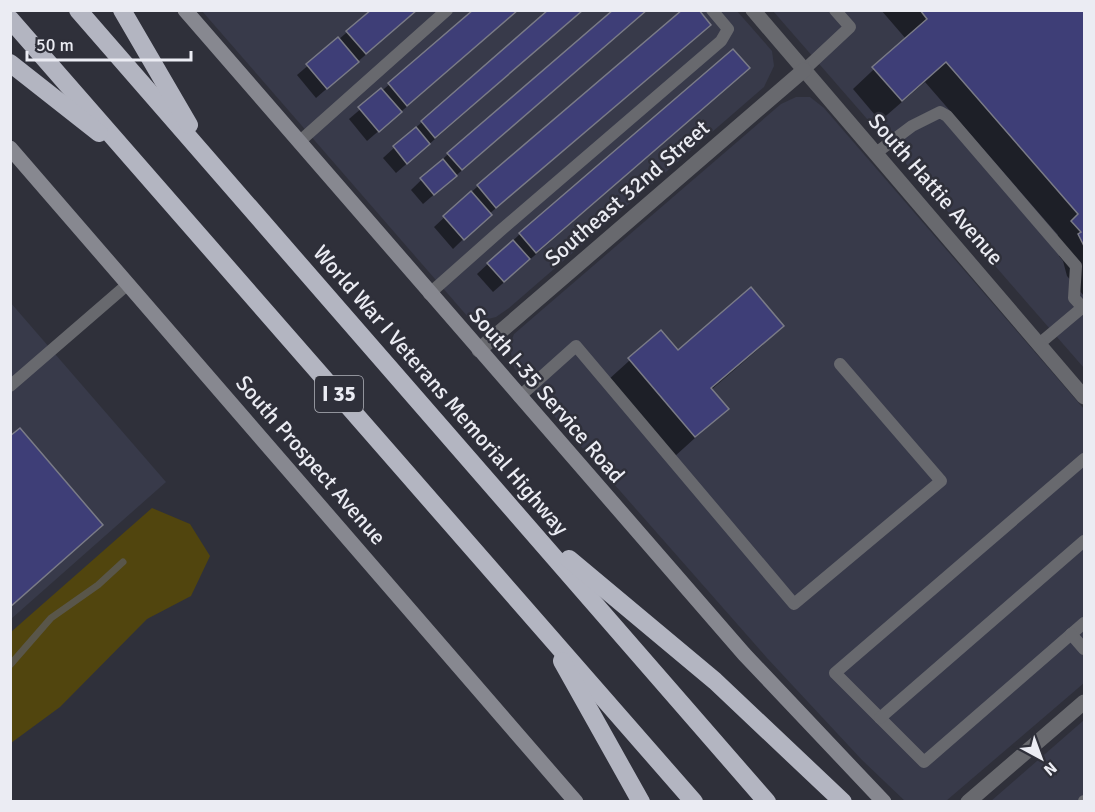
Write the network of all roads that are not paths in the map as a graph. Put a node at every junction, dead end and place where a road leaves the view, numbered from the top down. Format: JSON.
{"nodes":[{"id":1,"x":78,"y":10,"type":"edge"},
{"id":2,"x":122,"y":10,"type":"edge"},
{"id":3,"x":184,"y":10,"type":"edge"},
{"id":4,"x":447,"y":10,"type":"edge"},
{"id":5,"x":712,"y":10,"type":"edge"},
{"id":6,"x":753,"y":10,"type":"edge"},
{"id":7,"x":836,"y":10,"type":"edge"},
{"id":8,"x":10,"y":19,"type":"edge"},
{"id":9,"x":10,"y":63,"type":"edge"},
{"id":10,"x":804,"y":70,"type":"junction"},
{"id":11,"x":299,"y":142,"type":"junction"},
{"id":12,"x":10,"y":148,"type":"edge"},
{"id":13,"x":876,"y":153,"type":"junction"},
{"id":14,"x":134,"y":160,"type":"junction"},
{"id":15,"x":213,"y":165,"type":"junction"},
{"id":16,"x":128,"y":284,"type":"junction"},
{"id":17,"x":429,"y":294,"type":"junction"},
{"id":18,"x":1084,"y":308,"type":"edge"},
{"id":19,"x":1039,"y":344,"type":"junction"},
{"id":20,"x":479,"y":351,"type":"junction"},
{"id":21,"x":840,"y":364,"type":"dead end"},
{"id":22,"x":10,"y":386,"type":"edge"},
{"id":23,"x":519,"y":397,"type":"junction"},
{"id":24,"x":1084,"y":397,"type":"edge"},
{"id":25,"x":1084,"y":459,"type":"edge"},
{"id":26,"x":526,"y":524,"type":"junction"},
{"id":27,"x":1084,"y":541,"type":"edge"},
{"id":28,"x":1084,"y":623,"type":"edge"},
{"id":29,"x":544,"y":628,"type":"junction"},
{"id":30,"x":1071,"y":634,"type":"junction"},
{"id":31,"x":1084,"y":649,"type":"edge"},
{"id":32,"x":1084,"y":702,"type":"edge"},
{"id":33,"x":880,"y":718,"type":"junction"},
{"id":34,"x":576,"y":801,"type":"edge"},
{"id":35,"x":641,"y":801,"type":"edge"},
{"id":36,"x":694,"y":801,"type":"edge"},
{"id":37,"x":767,"y":801,"type":"edge"},
{"id":38,"x":843,"y":801,"type":"edge"},
{"id":39,"x":884,"y":801,"type":"edge"},
{"id":40,"x":968,"y":801,"type":"edge"}],
"edges":[{"from":1,"to":15,"type":"highway","name":"World War I Veterans Memorial Highway","number":"I 35"},
{"from":2,"to":15,"type":"highway"},
{"from":3,"to":11,"type":"main road","name":"South I-35 Service Road"},
{"from":4,"to":11,"type":"lane"},
{"from":5,"to":17,"type":"lane"},
{"from":6,"to":10,"type":"street","name":"South Hattie Avenue"},
{"from":7,"to":10,"type":"lane"},
{"from":8,"to":14,"type":"highway","number":"I 35"},
{"from":9,"to":14,"type":"highway"},
{"from":10,"to":13,"type":"street","name":"South Hattie Avenue"},
{"from":10,"to":20,"type":"street","name":"Southeast 32nd Street"},
{"from":11,"to":17,"type":"main road","name":"South I-35 Service Road"},
{"from":12,"to":16,"type":"main road","name":"South Prospect Avenue"},
{"from":13,"to":18,"type":"lane"},
{"from":13,"to":19,"type":"street","name":"South Hattie Avenue"},
{"from":14,"to":29,"type":"highway","number":"I 35"},
{"from":15,"to":26,"type":"highway","name":"World War I Veterans Memorial Highway","number":"I 35"},
{"from":16,"to":22,"type":"lane"},
{"from":16,"to":34,"type":"main road","name":"South Prospect Avenue"},
{"from":17,"to":20,"type":"main road","name":"South I-35 Service Road"},
{"from":18,"to":19,"type":"lane"},
{"from":19,"to":24,"type":"street","name":"South Hattie Avenue"},
{"from":20,"to":23,"type":"main road","name":"South I-35 Service Road"},
{"from":21,"to":23,"type":"lane"},
{"from":23,"to":39,"type":"main road","name":"South I-35 Service Road"},
{"from":25,"to":33,"type":"lane"},
{"from":26,"to":37,"type":"highway","name":"World War I Veterans Memorial Highway","number":"I 35"},
{"from":26,"to":38,"type":"highway"},
{"from":27,"to":33,"type":"lane"},
{"from":28,"to":30,"type":"lane"},
{"from":29,"to":35,"type":"highway"},
{"from":29,"to":36,"type":"highway","number":"I 35"},
{"from":30,"to":31,"type":"lane"},
{"from":30,"to":33,"type":"lane"},
{"from":32,"to":40,"type":"street"}]}
